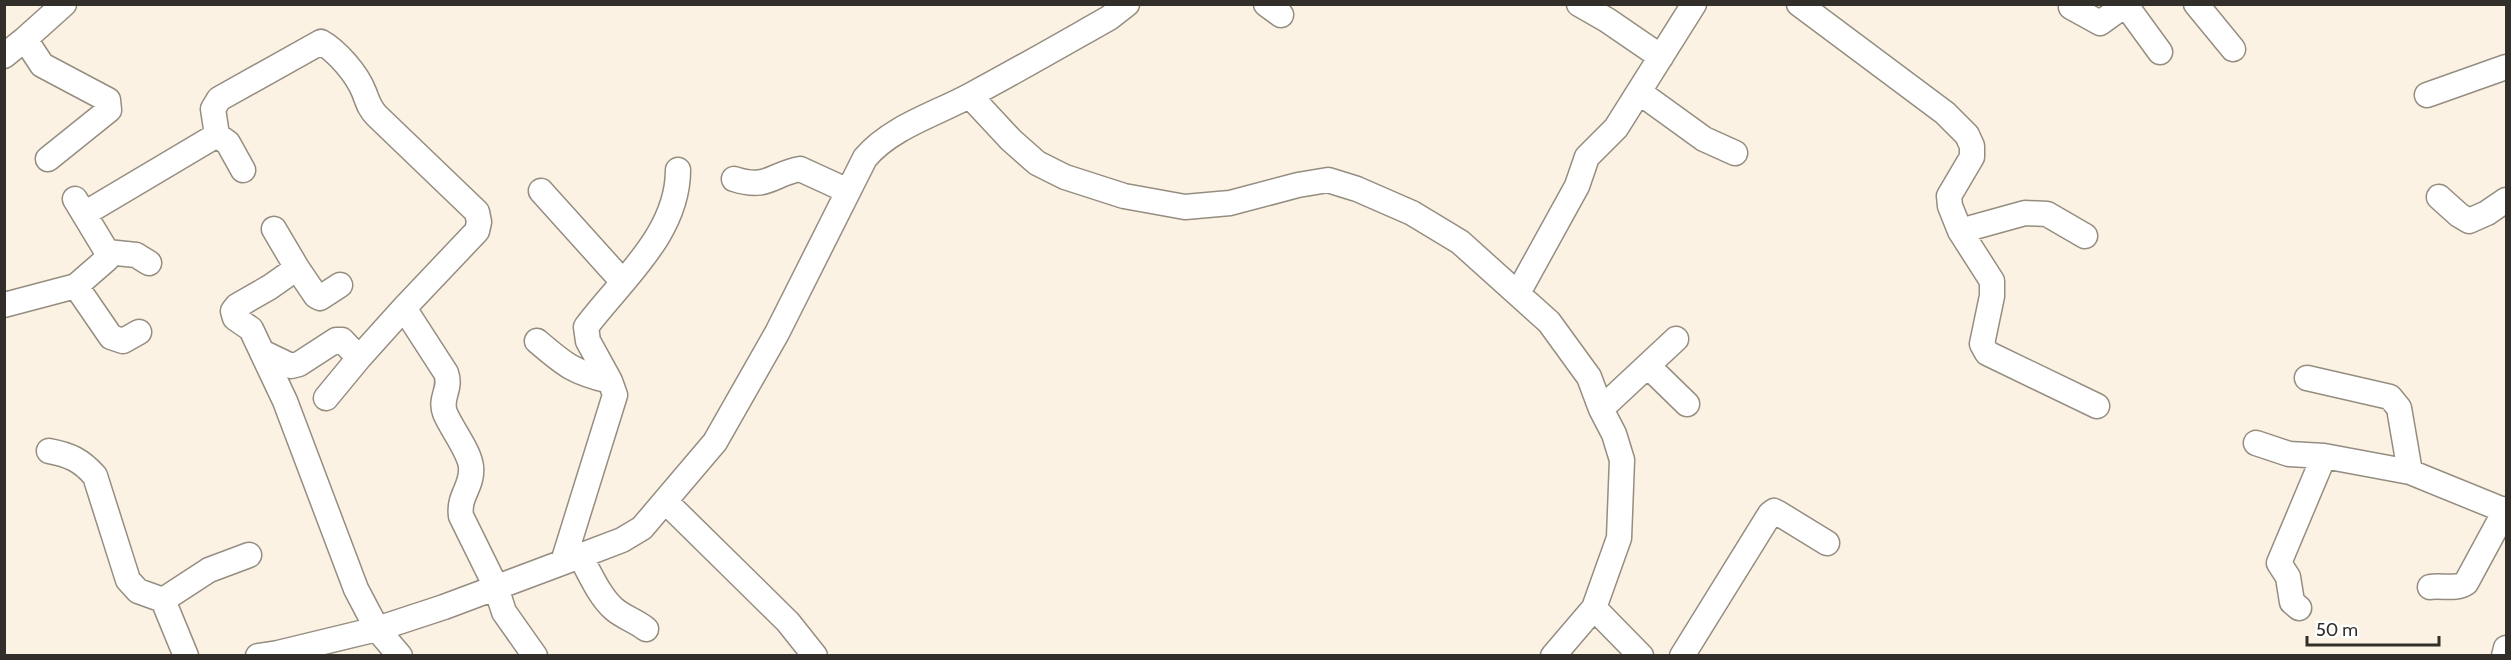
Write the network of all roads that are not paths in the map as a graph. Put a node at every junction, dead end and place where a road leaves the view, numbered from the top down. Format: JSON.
{"nodes":[{"id":1,"x":64,"y":4,"type":"edge"},
{"id":2,"x":1128,"y":4,"type":"edge"},
{"id":3,"x":1578,"y":4,"type":"edge"},
{"id":4,"x":1694,"y":4,"type":"edge"},
{"id":5,"x":1799,"y":4,"type":"edge"},
{"id":6,"x":2196,"y":4,"type":"edge"},
{"id":7,"x":2125,"y":5,"type":"edge"},
{"id":8,"x":2071,"y":7,"type":"dead end"},
{"id":9,"x":25,"y":39,"type":"junction"},
{"id":10,"x":2233,"y":49,"type":"dead end"},
{"id":11,"x":2160,"y":52,"type":"dead end"},
{"id":12,"x":4,"y":56,"type":"edge"},
{"id":13,"x":1661,"y":57,"type":"junction"},
{"id":14,"x":2506,"y":67,"type":"edge"},
{"id":15,"x":1639,"y":92,"type":"junction"},
{"id":16,"x":2427,"y":95,"type":"dead end"},
{"id":17,"x":970,"y":96,"type":"junction"},
{"id":18,"x":217,"y":135,"type":"junction"},
{"id":19,"x":1735,"y":153,"type":"dead end"},
{"id":20,"x":48,"y":159,"type":"dead end"},
{"id":21,"x":243,"y":170,"type":"dead end"},
{"id":22,"x":678,"y":170,"type":"dead end"},
{"id":23,"x":734,"y":179,"type":"dead end"},
{"id":24,"x":541,"y":191,"type":"dead end"},
{"id":25,"x":848,"y":191,"type":"junction"},
{"id":26,"x":2439,"y":197,"type":"dead end"},
{"id":27,"x":2506,"y":200,"type":"edge"},
{"id":28,"x":274,"y":230,"type":"dead end"},
{"id":29,"x":1960,"y":231,"type":"junction"},
{"id":30,"x":2085,"y":236,"type":"dead end"},
{"id":31,"x":107,"y":252,"type":"junction"},
{"id":32,"x":149,"y":263,"type":"dead end"},
{"id":33,"x":297,"y":268,"type":"junction"},
{"id":34,"x":623,"y":282,"type":"junction"},
{"id":35,"x":340,"y":285,"type":"dead end"},
{"id":36,"x":76,"y":286,"type":"junction"},
{"id":37,"x":1518,"y":293,"type":"junction"},
{"id":38,"x":4,"y":306,"type":"edge"},
{"id":39,"x":404,"y":308,"type":"junction"},
{"id":40,"x":139,"y":332,"type":"dead end"},
{"id":41,"x":1676,"y":339,"type":"dead end"},
{"id":42,"x":537,"y":341,"type":"dead end"},
{"id":43,"x":262,"y":352,"type":"junction"},
{"id":44,"x":359,"y":358,"type":"junction"},
{"id":45,"x":1648,"y":366,"type":"junction"},
{"id":46,"x":2307,"y":378,"type":"dead end"},
{"id":47,"x":610,"y":381,"type":"junction"},
{"id":48,"x":326,"y":398,"type":"dead end"},
{"id":49,"x":1687,"y":404,"type":"dead end"},
{"id":50,"x":2097,"y":406,"type":"dead end"},
{"id":51,"x":1601,"y":409,"type":"junction"},
{"id":52,"x":2256,"y":443,"type":"dead end"},
{"id":53,"x":49,"y":451,"type":"dead end"},
{"id":54,"x":2324,"y":456,"type":"junction"},
{"id":55,"x":2410,"y":472,"type":"junction"},
{"id":56,"x":666,"y":502,"type":"junction"},
{"id":57,"x":2506,"y":510,"type":"edge"},
{"id":58,"x":1827,"y":543,"type":"dead end"},
{"id":59,"x":249,"y":555,"type":"dead end"},
{"id":60,"x":572,"y":559,"type":"junction"},
{"id":61,"x":496,"y":587,"type":"junction"},
{"id":62,"x":2430,"y":587,"type":"dead end"},
{"id":63,"x":163,"y":600,"type":"junction"},
{"id":64,"x":1594,"y":608,"type":"junction"},
{"id":65,"x":2299,"y":608,"type":"dead end"},
{"id":66,"x":377,"y":629,"type":"junction"},
{"id":67,"x":646,"y":629,"type":"dead end"},
{"id":68,"x":329,"y":648,"type":"edge"},
{"id":69,"x":2506,"y":648,"type":"edge"},
{"id":70,"x":186,"y":656,"type":"edge"},
{"id":71,"x":258,"y":656,"type":"edge"},
{"id":72,"x":400,"y":656,"type":"edge"},
{"id":73,"x":535,"y":656,"type":"edge"},
{"id":74,"x":815,"y":656,"type":"edge"},
{"id":75,"x":1553,"y":656,"type":"edge"},
{"id":76,"x":1641,"y":656,"type":"edge"},
{"id":77,"x":1682,"y":656,"type":"edge"},
{"id":78,"x":2504,"y":656,"type":"edge"}],
"edges":[{"from":1,"to":9,"type":"street"},
{"from":2,"to":17,"type":"street"},
{"from":3,"to":13,"type":"street"},
{"from":4,"to":13,"type":"street"},
{"from":5,"to":29,"type":"street"},
{"from":6,"to":10,"type":"street"},
{"from":7,"to":8,"type":"street"},
{"from":7,"to":11,"type":"street"},
{"from":9,"to":12,"type":"street"},
{"from":9,"to":20,"type":"street"},
{"from":13,"to":15,"type":"street"},
{"from":14,"to":16,"type":"street"},
{"from":15,"to":19,"type":"street"},
{"from":15,"to":37,"type":"street"},
{"from":17,"to":25,"type":"street"},
{"from":17,"to":37,"type":"street"},
{"from":18,"to":21,"type":"street"},
{"from":18,"to":31,"type":"street"},
{"from":18,"to":39,"type":"street"},
{"from":22,"to":34,"type":"street"},
{"from":23,"to":25,"type":"street"},
{"from":24,"to":34,"type":"street"},
{"from":25,"to":56,"type":"street"},
{"from":26,"to":27,"type":"street"},
{"from":28,"to":33,"type":"street"},
{"from":29,"to":30,"type":"street"},
{"from":29,"to":50,"type":"street"},
{"from":31,"to":32,"type":"street"},
{"from":31,"to":36,"type":"street"},
{"from":33,"to":35,"type":"street"},
{"from":33,"to":43,"type":"street"},
{"from":34,"to":47,"type":"street"},
{"from":36,"to":38,"type":"street"},
{"from":36,"to":40,"type":"street"},
{"from":37,"to":51,"type":"street"},
{"from":39,"to":44,"type":"street"},
{"from":39,"to":61,"type":"street"},
{"from":41,"to":45,"type":"street"},
{"from":42,"to":47,"type":"street"},
{"from":43,"to":44,"type":"street"},
{"from":43,"to":66,"type":"street"},
{"from":44,"to":48,"type":"street"},
{"from":45,"to":49,"type":"street"},
{"from":45,"to":51,"type":"street"},
{"from":46,"to":55,"type":"street"},
{"from":47,"to":60,"type":"street"},
{"from":51,"to":64,"type":"street"},
{"from":52,"to":54,"type":"street"},
{"from":53,"to":63,"type":"street"},
{"from":54,"to":55,"type":"street"},
{"from":54,"to":65,"type":"street"},
{"from":55,"to":57,"type":"street"},
{"from":56,"to":60,"type":"street"},
{"from":56,"to":74,"type":"street"},
{"from":57,"to":62,"type":"street"},
{"from":58,"to":77,"type":"street"},
{"from":59,"to":63,"type":"street"},
{"from":60,"to":61,"type":"street"},
{"from":60,"to":67,"type":"street"},
{"from":61,"to":66,"type":"street"},
{"from":61,"to":73,"type":"street"},
{"from":63,"to":70,"type":"street"},
{"from":64,"to":75,"type":"street"},
{"from":64,"to":76,"type":"street"},
{"from":66,"to":68,"type":"street"},
{"from":66,"to":72,"type":"street"},
{"from":68,"to":71,"type":"street"},
{"from":69,"to":78,"type":"street"}]}
